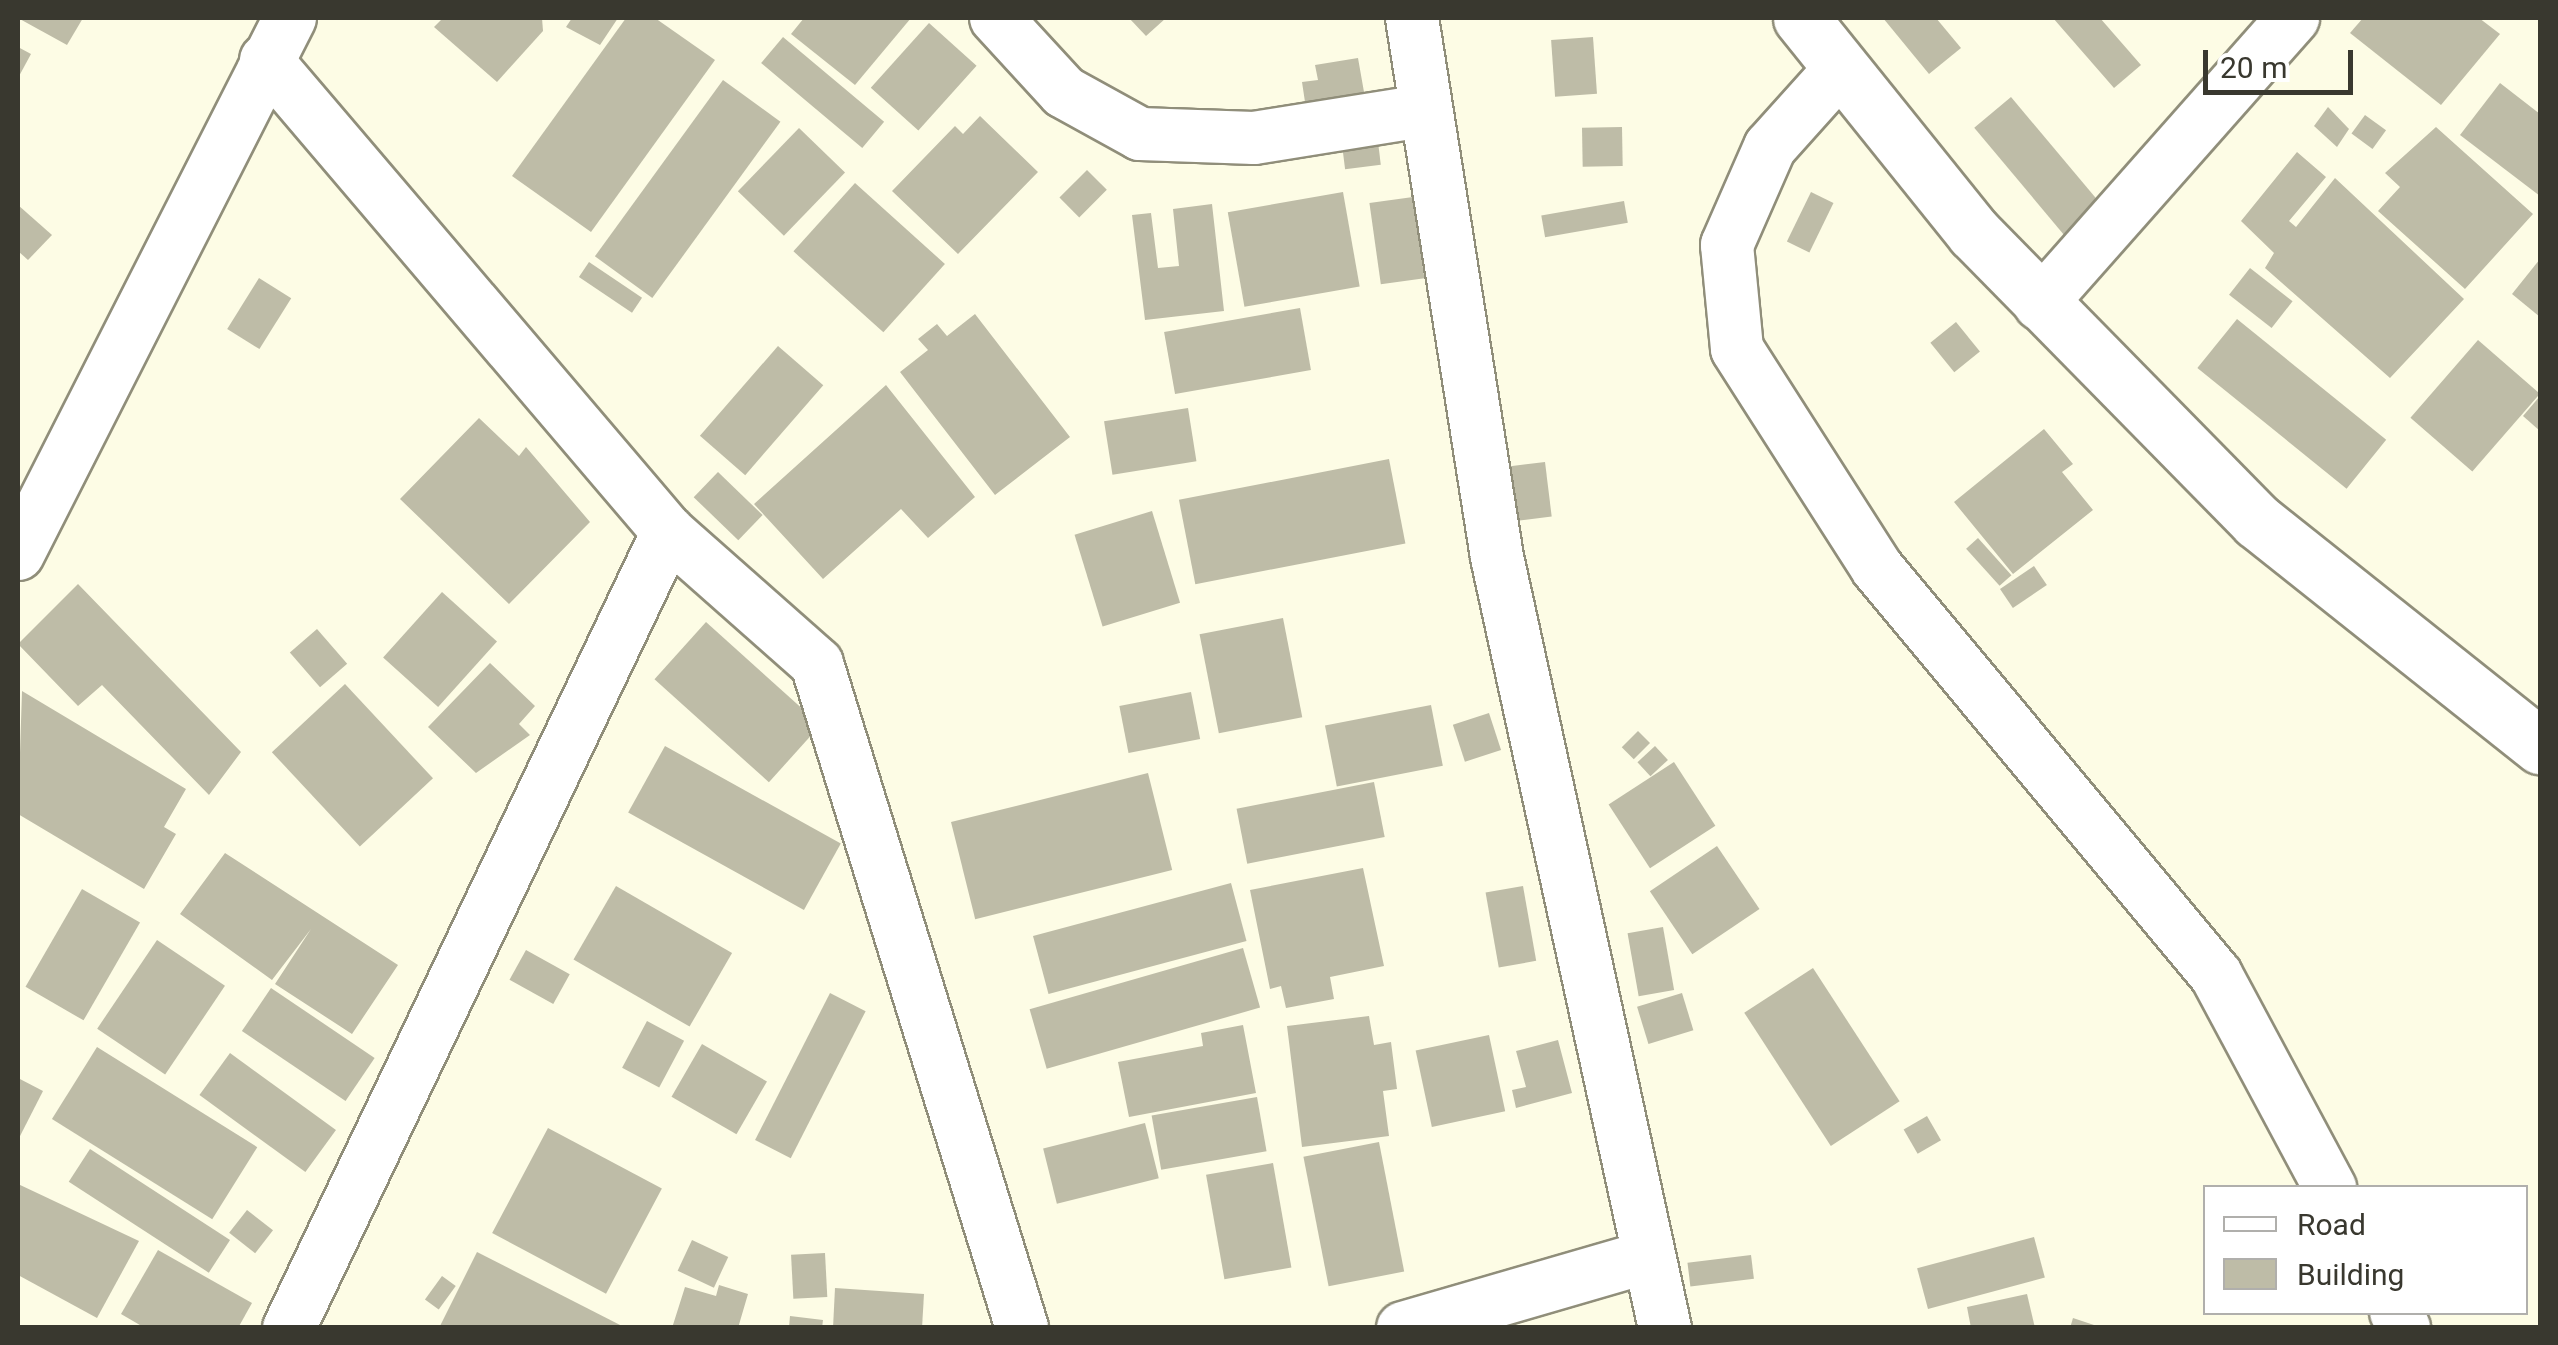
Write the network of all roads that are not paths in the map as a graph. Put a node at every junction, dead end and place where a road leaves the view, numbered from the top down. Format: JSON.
{"nodes":[{"id":1,"x":996,"y":18,"type":"edge"},
{"id":2,"x":1412,"y":18,"type":"edge"},
{"id":3,"x":1801,"y":18,"type":"edge"},
{"id":4,"x":2293,"y":18,"type":"edge"},
{"id":5,"x":278,"y":39,"type":"edge"},
{"id":6,"x":1842,"y":68,"type":"junction"},
{"id":7,"x":1422,"y":111,"type":"junction"},
{"id":8,"x":2040,"y":304,"type":"junction"},
{"id":9,"x":668,"y":532,"type":"junction"},
{"id":10,"x":18,"y":554,"type":"edge"},
{"id":11,"x":2540,"y":746,"type":"edge"},
{"id":12,"x":2328,"y":1185,"type":"edge"},
{"id":13,"x":1648,"y":1257,"type":"junction"},
{"id":14,"x":290,"y":1328,"type":"edge"},
{"id":15,"x":1022,"y":1328,"type":"edge"},
{"id":16,"x":1404,"y":1328,"type":"edge"},
{"id":17,"x":1665,"y":1328,"type":"edge"}],
"edges":[{"from":1,"to":7,"type":"street"},
{"from":2,"to":7,"type":"street"},
{"from":3,"to":6,"type":"street"},
{"from":4,"to":8,"type":"street"},
{"from":5,"to":9,"type":"street"},
{"from":5,"to":10,"type":"street"},
{"from":6,"to":8,"type":"street"},
{"from":6,"to":12,"type":"street"},
{"from":7,"to":13,"type":"street"},
{"from":8,"to":11,"type":"street"},
{"from":9,"to":14,"type":"street"},
{"from":9,"to":15,"type":"street"},
{"from":13,"to":16,"type":"street"},
{"from":13,"to":17,"type":"street"}]}
